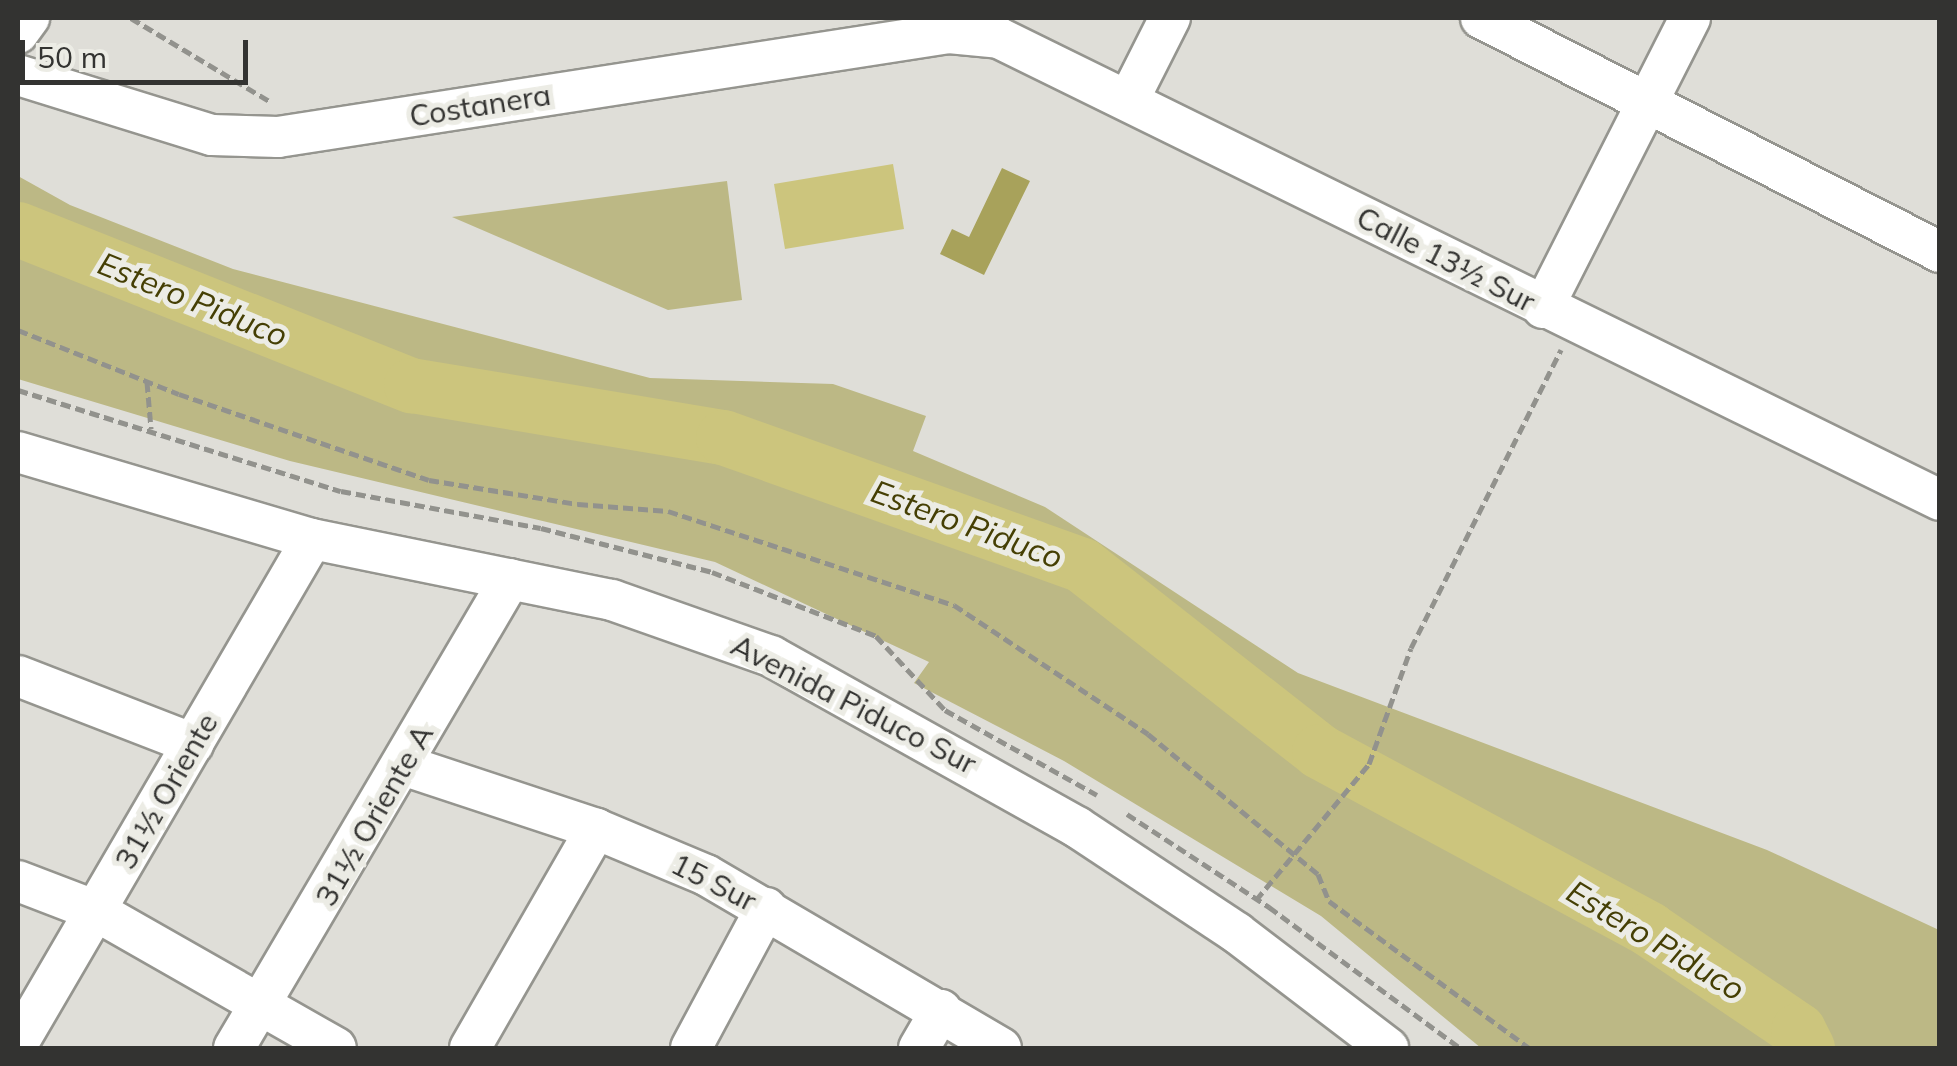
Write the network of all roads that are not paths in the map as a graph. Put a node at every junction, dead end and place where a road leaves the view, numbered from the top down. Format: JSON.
{"nodes":[{"id":1,"x":29,"y":18,"type":"edge"},
{"id":2,"x":1170,"y":18,"type":"edge"},
{"id":3,"x":1481,"y":18,"type":"edge"},
{"id":4,"x":1690,"y":18,"type":"edge"},
{"id":5,"x":947,"y":25,"type":"edge"},
{"id":6,"x":18,"y":33,"type":"edge"},
{"id":7,"x":18,"y":75,"type":"edge"},
{"id":8,"x":1129,"y":99,"type":"junction"},
{"id":9,"x":1646,"y":102,"type":"junction"},
{"id":10,"x":1940,"y":252,"type":"edge"},
{"id":11,"x":1559,"y":316,"type":"junction"},
{"id":12,"x":18,"y":452,"type":"edge"},
{"id":13,"x":1940,"y":500,"type":"edge"},
{"id":14,"x":312,"y":539,"type":"junction"},
{"id":15,"x":510,"y":579,"type":"junction"},
{"id":16,"x":18,"y":676,"type":"edge"},
{"id":17,"x":193,"y":744,"type":"junction"},
{"id":18,"x":403,"y":765,"type":"junction"},
{"id":19,"x":596,"y":829,"type":"junction"},
{"id":20,"x":18,"y":881,"type":"edge"},
{"id":21,"x":766,"y":908,"type":"junction"},
{"id":22,"x":96,"y":911,"type":"junction"},
{"id":23,"x":262,"y":1006,"type":"junction"},
{"id":24,"x":941,"y":1010,"type":"junction"},
{"id":25,"x":18,"y":1042,"type":"edge"},
{"id":26,"x":234,"y":1048,"type":"edge"},
{"id":27,"x":336,"y":1048,"type":"edge"},
{"id":28,"x":470,"y":1048,"type":"edge"},
{"id":29,"x":691,"y":1048,"type":"edge"},
{"id":30,"x":919,"y":1048,"type":"edge"},
{"id":31,"x":1001,"y":1048,"type":"edge"},
{"id":32,"x":1388,"y":1048,"type":"edge"}],
"edges":[{"from":1,"to":6,"type":"street"},
{"from":2,"to":8,"type":"street"},
{"from":3,"to":9,"type":"street"},
{"from":4,"to":9,"type":"street"},
{"from":5,"to":7,"type":"street","name":"Costanera"},
{"from":5,"to":8,"type":"street","name":"Calle 13½ Sur"},
{"from":8,"to":11,"type":"street","name":"Calle 13½ Sur"},
{"from":9,"to":10,"type":"street"},
{"from":9,"to":11,"type":"street"},
{"from":11,"to":13,"type":"street","name":"Calle 13½ Sur"},
{"from":12,"to":14,"type":"street","name":"Avenida Piduco Sur"},
{"from":14,"to":15,"type":"street","name":"Avenida Piduco Sur"},
{"from":14,"to":17,"type":"street","name":"31½ Oriente"},
{"from":15,"to":18,"type":"street","name":"31½ Oriente A"},
{"from":15,"to":32,"type":"street","name":"Avenida Piduco Sur"},
{"from":16,"to":17,"type":"street"},
{"from":17,"to":22,"type":"street","name":"31½ Oriente"},
{"from":18,"to":19,"type":"street","name":"15 Sur"},
{"from":18,"to":23,"type":"street","name":"31½ Oriente A"},
{"from":19,"to":21,"type":"street","name":"15 Sur"},
{"from":19,"to":28,"type":"street"},
{"from":20,"to":22,"type":"street"},
{"from":21,"to":24,"type":"street","name":"15 Sur"},
{"from":21,"to":29,"type":"street"},
{"from":22,"to":23,"type":"street"},
{"from":22,"to":25,"type":"street","name":"31½ Oriente"},
{"from":23,"to":26,"type":"street","name":"31½ Oriente A"},
{"from":23,"to":27,"type":"street"},
{"from":24,"to":30,"type":"street"},
{"from":24,"to":31,"type":"street","name":"15 Sur"}]}
